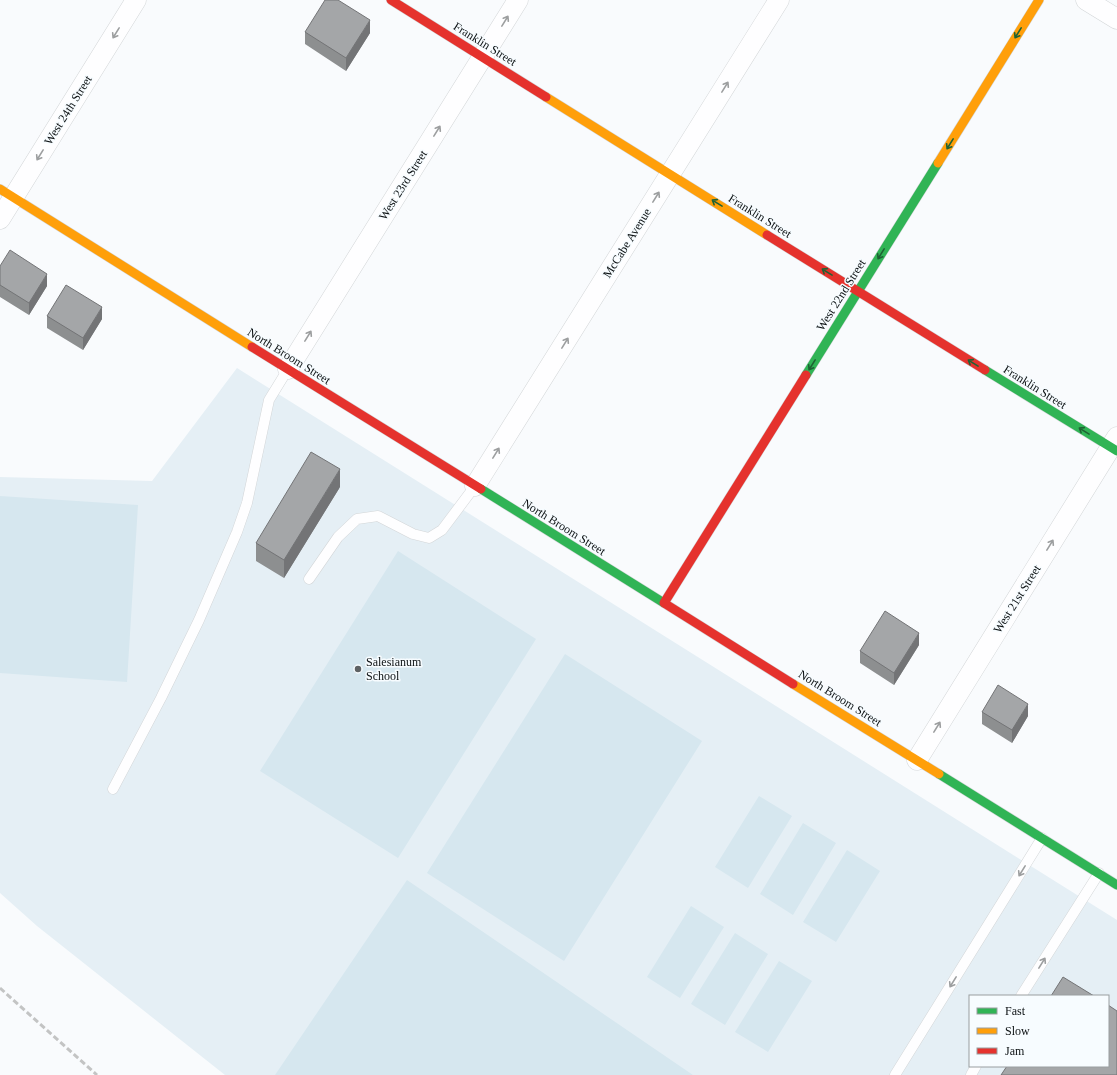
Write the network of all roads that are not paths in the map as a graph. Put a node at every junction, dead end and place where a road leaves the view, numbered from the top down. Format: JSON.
{"nodes":[{"id":1,"x":136,"y":0,"type":"edge"},
{"id":2,"x":391,"y":0,"type":"edge"},
{"id":3,"x":518,"y":0,"type":"edge"},
{"id":4,"x":779,"y":0,"type":"edge"},
{"id":5,"x":1039,"y":0,"type":"edge"},
{"id":6,"x":1086,"y":0,"type":"edge"},
{"id":7,"x":1117,"y":19,"type":"edge"},
{"id":8,"x":483,"y":57,"type":"junction"},
{"id":9,"x":671,"y":174,"type":"junction"},
{"id":10,"x":7,"y":194,"type":"edge"},
{"id":11,"x":0,"y":219,"type":"edge"},
{"id":12,"x":858,"y":292,"type":"junction"},
{"id":13,"x":288,"y":369,"type":"junction"},
{"id":14,"x":1115,"y":445,"type":"edge"},
{"id":15,"x":475,"y":486,"type":"junction"},
{"id":16,"x":309,"y":578,"type":"dead end"},
{"id":17,"x":664,"y":603,"type":"junction"},
{"id":18,"x":916,"y":760,"type":"junction"},
{"id":19,"x":113,"y":789,"type":"dead end"},
{"id":20,"x":1042,"y":838,"type":"junction"},
{"id":21,"x":1099,"y":873,"type":"junction"},
{"id":22,"x":1117,"y":884,"type":"edge"},
{"id":23,"x":1022,"y":995,"type":"edge"},
{"id":24,"x":895,"y":1075,"type":"edge"}],
"edges":[{"from":1,"to":10,"type":"street","name":"West 24th Street","one_way":true},
{"from":2,"to":8,"type":"street","name":"Franklin Street"},
{"from":8,"to":3,"type":"street","name":"West 23rd Street","one_way":true},
{"from":9,"to":4,"type":"street","name":"McCabe Avenue","one_way":true},
{"from":5,"to":12,"type":"street","name":"West 22nd Street","one_way":true},
{"from":6,"to":7,"type":"street"},
{"from":8,"to":9,"type":"street","name":"Franklin Street"},
{"from":13,"to":8,"type":"street","name":"West 23rd Street","one_way":true},
{"from":12,"to":9,"type":"street","name":"Franklin Street","one_way":true},
{"from":15,"to":9,"type":"street","name":"McCabe Avenue","one_way":true},
{"from":10,"to":11,"type":"street","name":"West 24th Street"},
{"from":10,"to":13,"type":"street","name":"North Broom Street"},
{"from":14,"to":12,"type":"street","name":"Franklin Street","one_way":true},
{"from":12,"to":17,"type":"street","name":"West 22nd Street","one_way":true},
{"from":13,"to":15,"type":"street","name":"North Broom Street"},
{"from":13,"to":19,"type":"lane"},
{"from":18,"to":14,"type":"street","name":"West 21st Street","one_way":true},
{"from":15,"to":16,"type":"lane"},
{"from":15,"to":17,"type":"street","name":"North Broom Street"},
{"from":17,"to":18,"type":"street","name":"North Broom Street"},
{"from":18,"to":20,"type":"street","name":"North Broom Street"},
{"from":20,"to":21,"type":"street","name":"North Broom Street"},
{"from":20,"to":24,"type":"lane","one_way":true},
{"from":21,"to":22,"type":"street","name":"North Broom Street"},
{"from":23,"to":21,"type":"lane","one_way":true}]}
